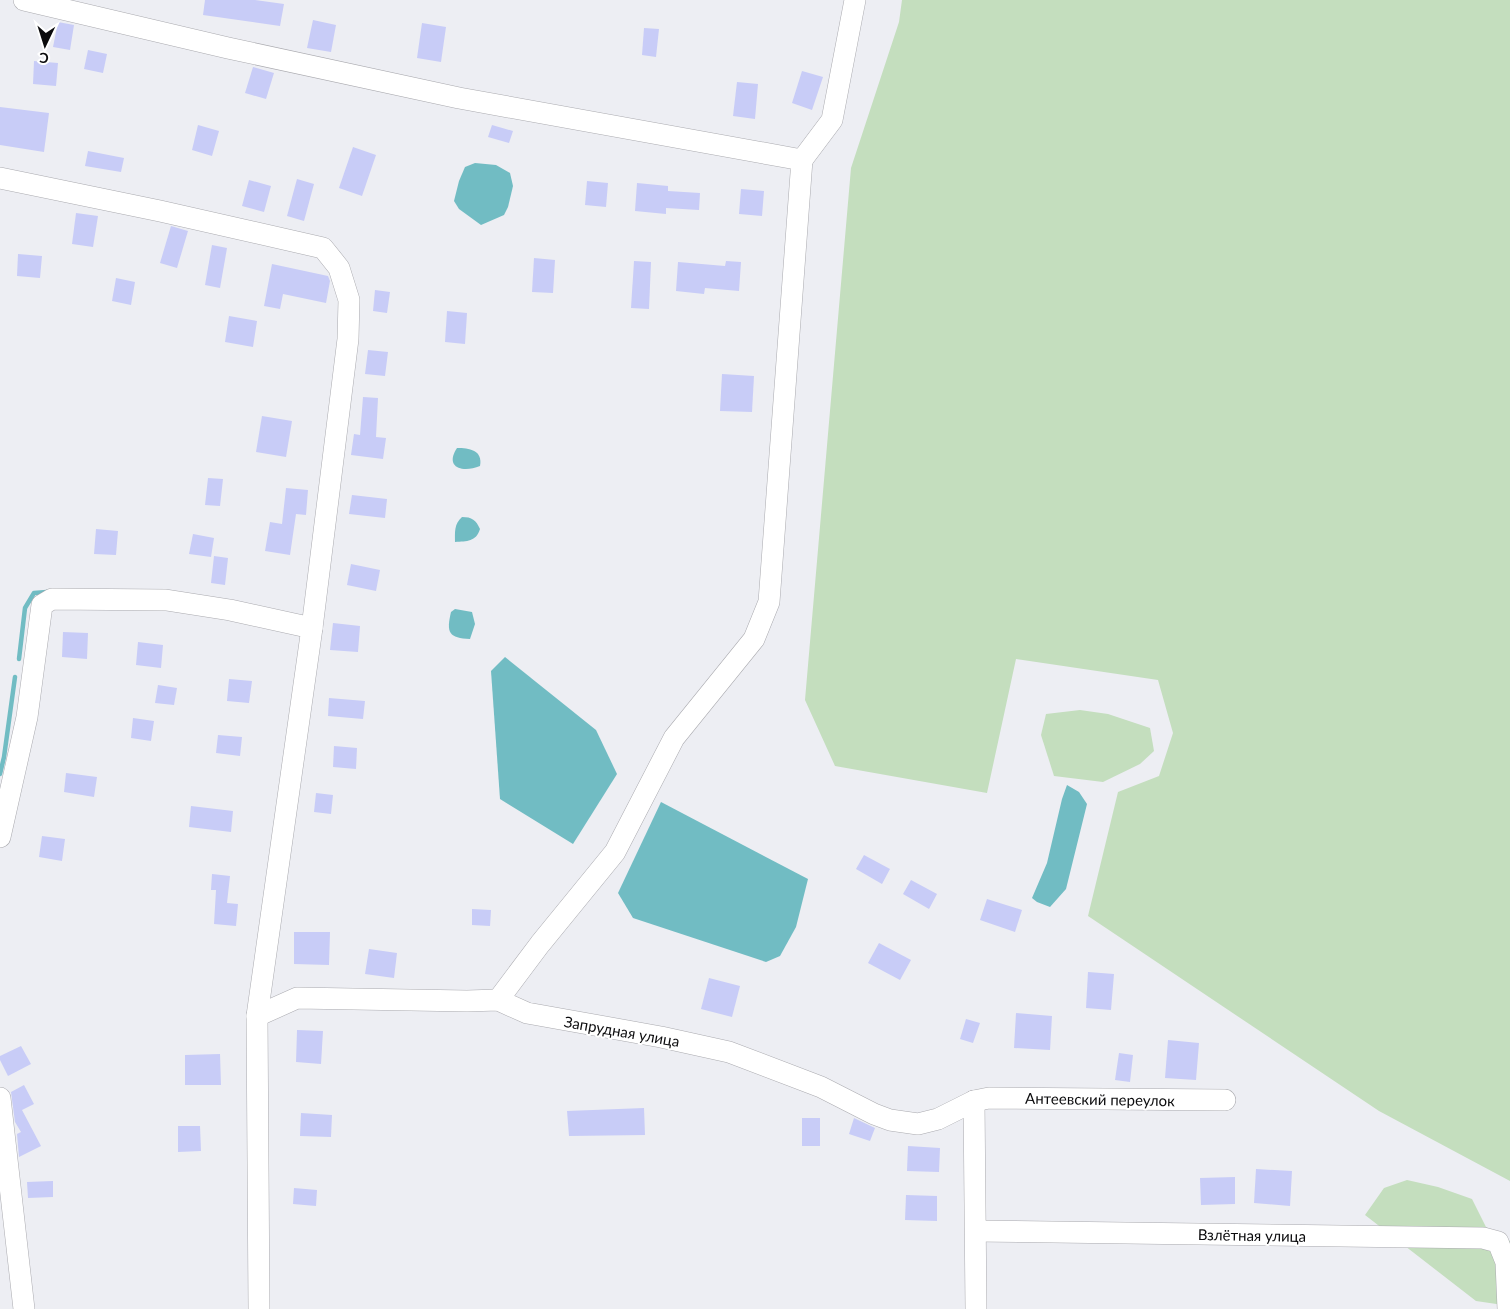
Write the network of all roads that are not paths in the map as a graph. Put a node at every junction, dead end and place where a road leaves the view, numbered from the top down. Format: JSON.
{"nodes":[{"id":1,"x":24,"y":0,"type":"edge"},
{"id":2,"x":855,"y":0,"type":"edge"},
{"id":3,"x":802,"y":160,"type":"junction"},
{"id":4,"x":0,"y":178,"type":"edge"},
{"id":5,"x":312,"y":628,"type":"junction"},
{"id":6,"x":0,"y":837,"type":"edge"},
{"id":7,"x":498,"y":1000,"type":"junction"},
{"id":8,"x":257,"y":1016,"type":"junction"},
{"id":9,"x":0,"y":1098,"type":"edge"},
{"id":10,"x":1225,"y":1100,"type":"dead end"},
{"id":11,"x":974,"y":1101,"type":"junction"},
{"id":12,"x":976,"y":1231,"type":"junction"},
{"id":13,"x":24,"y":1309,"type":"edge"},
{"id":14,"x":259,"y":1309,"type":"edge"},
{"id":15,"x":976,"y":1309,"type":"edge"},
{"id":16,"x":1508,"y":1309,"type":"edge"}],
"edges":[{"from":1,"to":3,"type":"street"},
{"from":2,"to":3,"type":"street"},
{"from":3,"to":7,"type":"street"},
{"from":4,"to":5,"type":"street"},
{"from":5,"to":6,"type":"street"},
{"from":5,"to":8,"type":"street"},
{"from":7,"to":8,"type":"street","name":"Запрудная улица"},
{"from":7,"to":11,"type":"street","name":"Запрудная улица"},
{"from":8,"to":14,"type":"street"},
{"from":9,"to":13,"type":"street"},
{"from":10,"to":11,"type":"street","name":"Антеевский переулок"},
{"from":11,"to":12,"type":"street"},
{"from":12,"to":15,"type":"street"},
{"from":12,"to":16,"type":"street","name":"Взлётная улица"}]}
